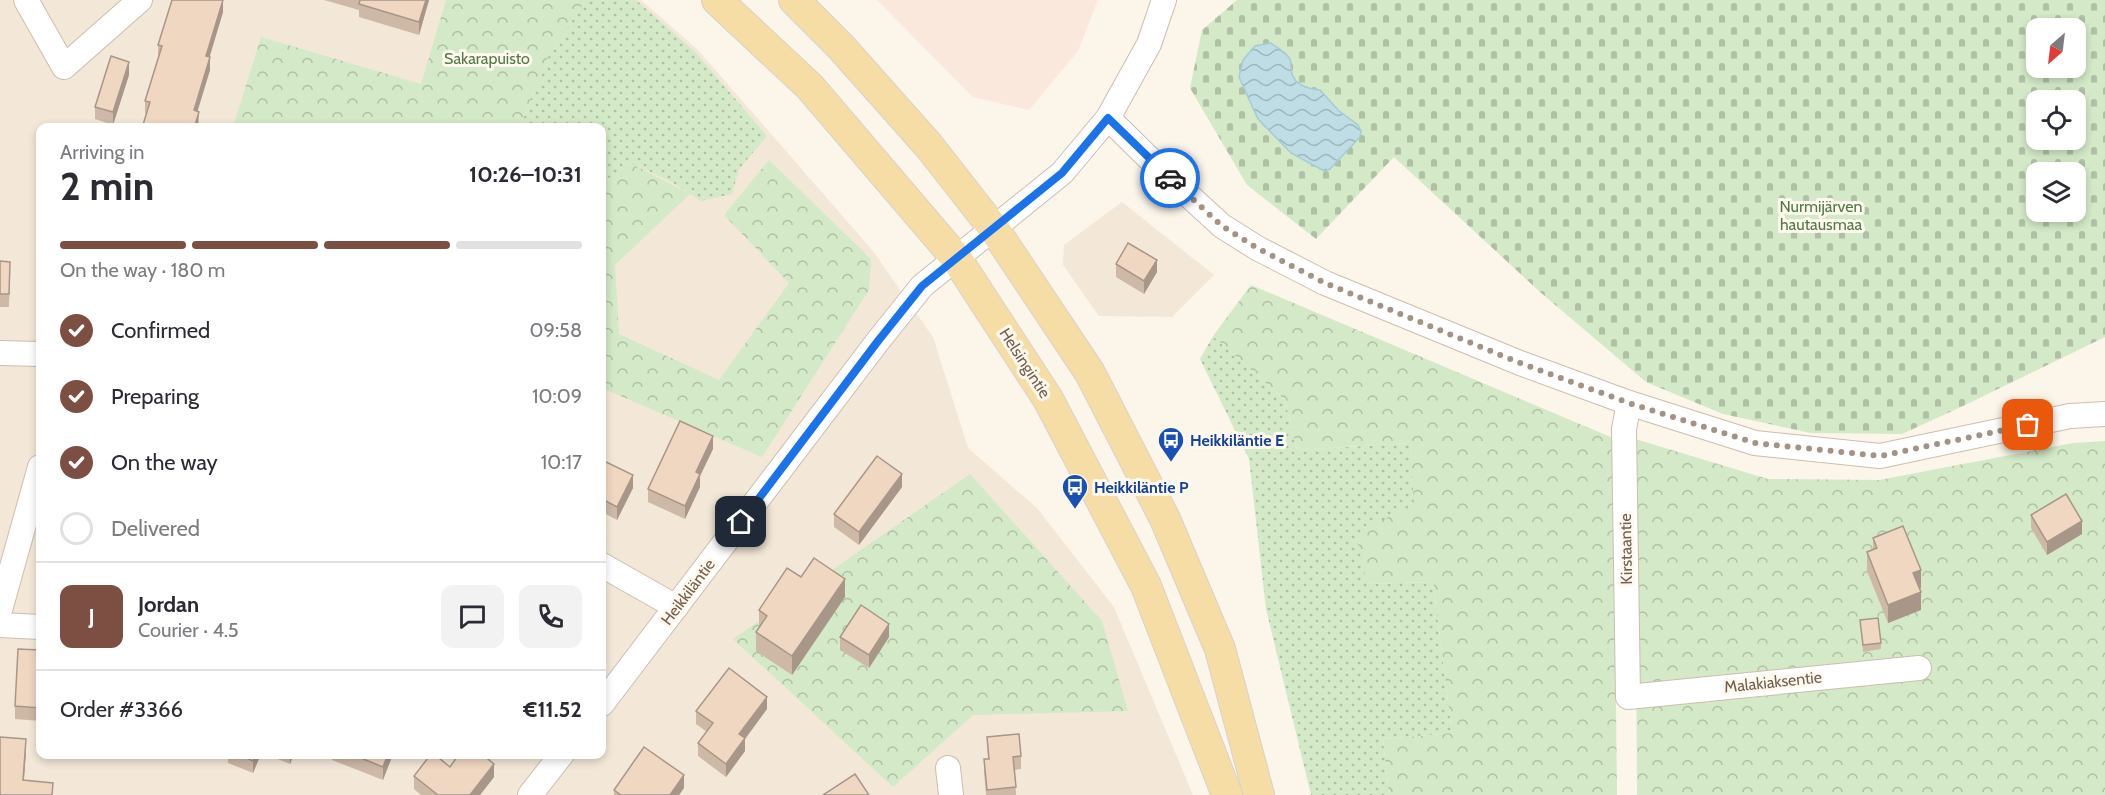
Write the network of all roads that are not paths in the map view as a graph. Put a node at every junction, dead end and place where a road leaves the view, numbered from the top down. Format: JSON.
{"nodes":[{"id":1,"x":26,"y":0,"type":"edge"},
{"id":2,"x":140,"y":0,"type":"edge"},
{"id":3,"x":717,"y":0,"type":"edge"},
{"id":4,"x":794,"y":0,"type":"edge"},
{"id":5,"x":1164,"y":0,"type":"edge"},
{"id":6,"x":1108,"y":118,"type":"junction"},
{"id":7,"x":994,"y":230,"type":"junction"},
{"id":8,"x":956,"y":258,"type":"junction"},
{"id":9,"x":0,"y":352,"type":"edge"},
{"id":10,"x":36,"y":354,"type":"edge"},
{"id":11,"x":1629,"y":403,"type":"junction"},
{"id":12,"x":2105,"y":414,"type":"edge"},
{"id":13,"x":36,"y":481,"type":"edge"},
{"id":14,"x":606,"y":567,"type":"edge"},
{"id":15,"x":676,"y":607,"type":"junction"},
{"id":16,"x":0,"y":610,"type":"edge"},
{"id":17,"x":0,"y":625,"type":"edge"},
{"id":18,"x":36,"y":627,"type":"edge"},
{"id":19,"x":1919,"y":668,"type":"dead end"},
{"id":20,"x":1628,"y":697,"type":"joint"},
{"id":21,"x":606,"y":699,"type":"edge"},
{"id":22,"x":558,"y":759,"type":"edge"},
{"id":23,"x":948,"y":768,"type":"dead end"},
{"id":24,"x":530,"y":795,"type":"edge"},
{"id":25,"x":951,"y":795,"type":"edge"},
{"id":26,"x":1227,"y":795,"type":"edge"},
{"id":27,"x":1259,"y":795,"type":"edge"}],
"edges":[{"from":1,"to":2,"type":"street"},
{"from":3,"to":8,"type":"main road","name":"Helsingintie"},
{"from":4,"to":7,"type":"main road"},
{"from":5,"to":6,"type":"street","name":"Heikkiläntie"},
{"from":6,"to":7,"type":"street","name":"Heikkiläntie"},
{"from":6,"to":11,"type":"street"},
{"from":7,"to":8,"type":"street","name":"Heikkiläntie"},
{"from":7,"to":27,"type":"main road"},
{"from":8,"to":15,"type":"street","name":"Heikkiläntie"},
{"from":8,"to":26,"type":"main road","name":"Helsingintie"},
{"from":9,"to":10,"type":"street"},
{"from":11,"to":12,"type":"street"},
{"from":11,"to":20,"type":"street","name":"Kirstaantie"},
{"from":13,"to":16,"type":"street"},
{"from":14,"to":15,"type":"street"},
{"from":15,"to":21,"type":"street","name":"Heikkiläntie"},
{"from":17,"to":18,"type":"street"},
{"from":19,"to":20,"type":"street","name":"Malakiaksentie"},
{"from":22,"to":24,"type":"street"},
{"from":23,"to":25,"type":"street"}]}
